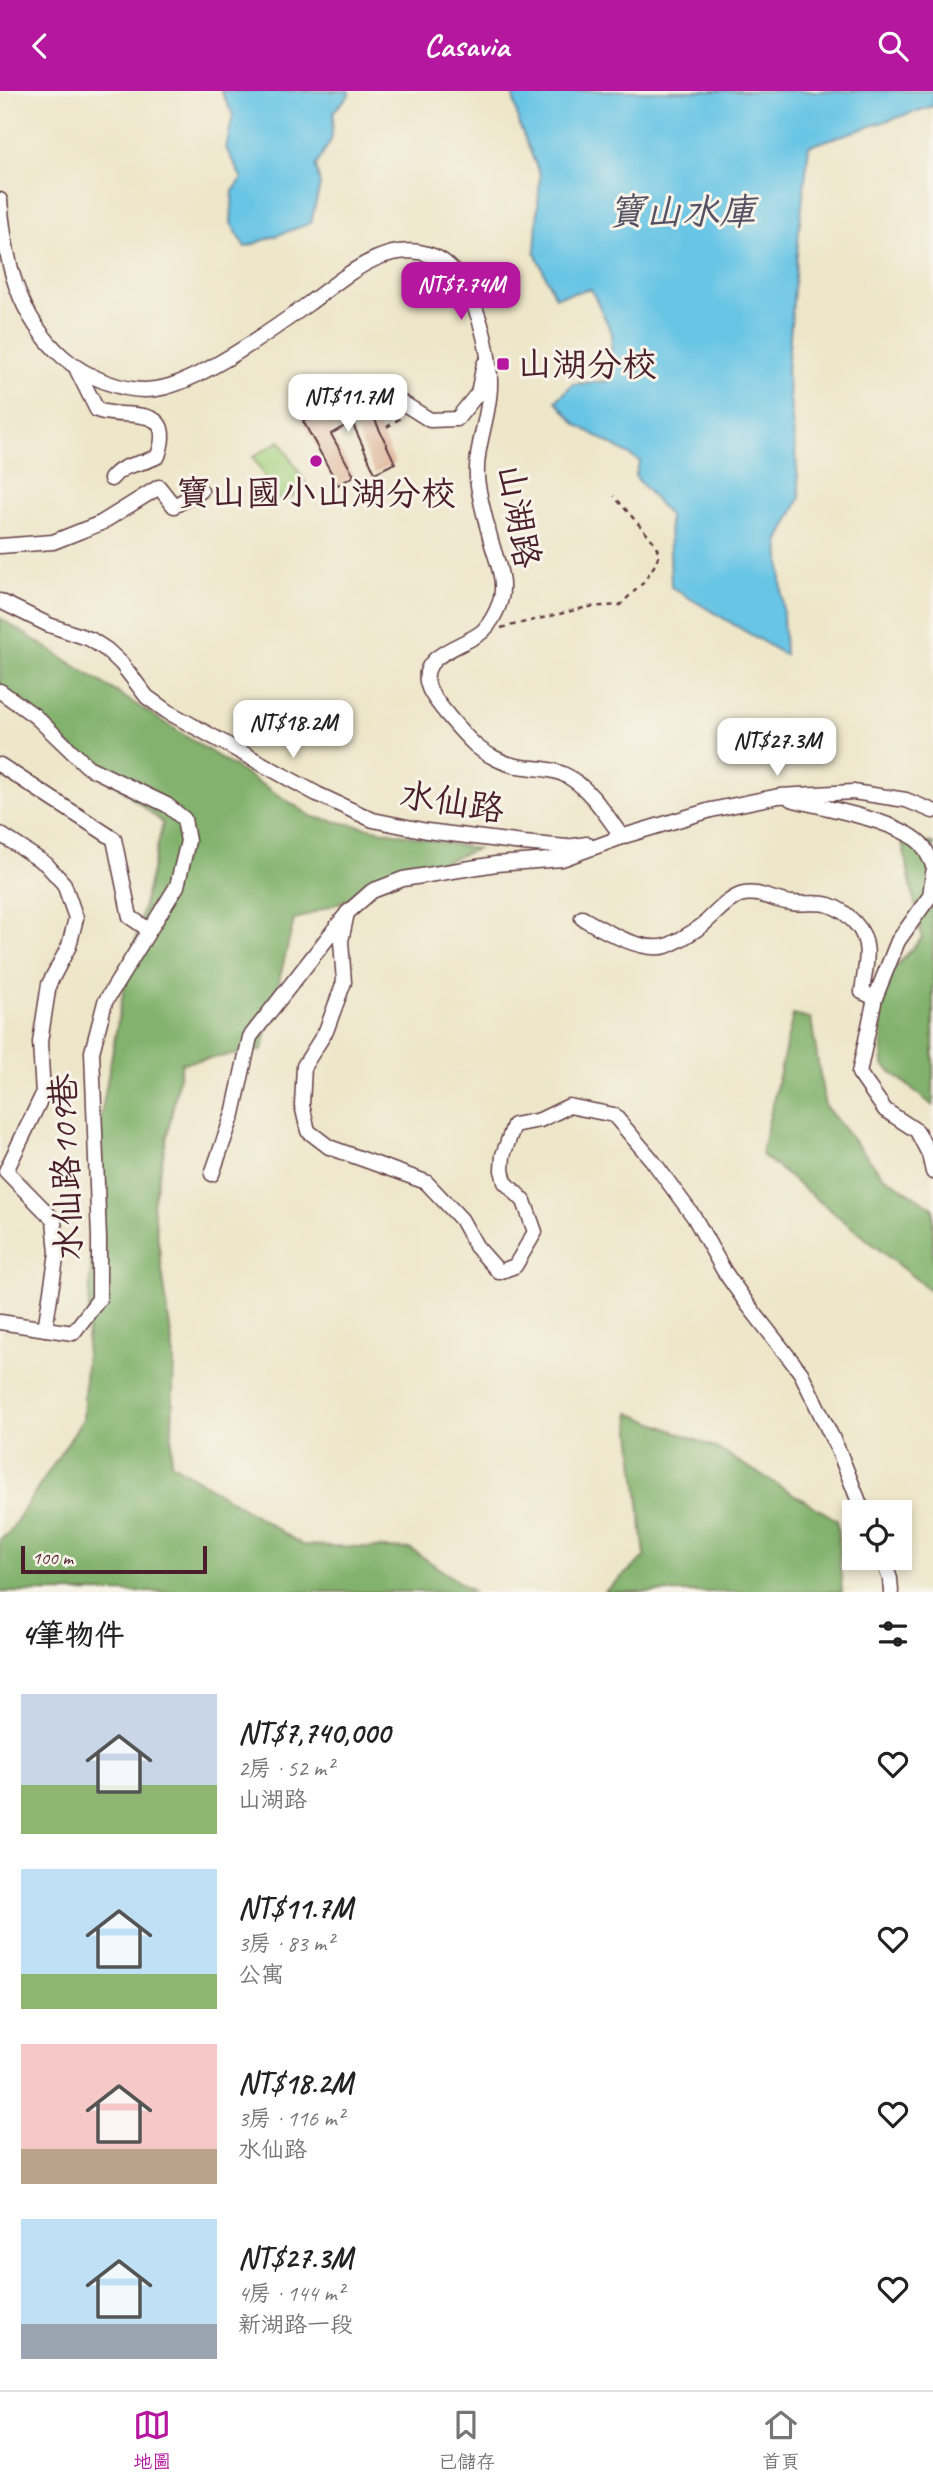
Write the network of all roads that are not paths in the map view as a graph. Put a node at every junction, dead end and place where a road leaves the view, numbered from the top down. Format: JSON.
{"nodes":[{"id":1,"x":0,"y":200,"type":"edge"},
{"id":2,"x":487,"y":353,"type":"junction"},
{"id":3,"x":77,"y":370,"type":"junction"},
{"id":4,"x":382,"y":390,"type":"dead end"},
{"id":5,"x":110,"y":479,"type":"dead end"},
{"id":6,"x":201,"y":491,"type":"dead end"},
{"id":7,"x":0,"y":546,"type":"edge"},
{"id":8,"x":0,"y":601,"type":"edge"},
{"id":9,"x":0,"y":691,"type":"edge"},
{"id":10,"x":0,"y":765,"type":"edge"},
{"id":11,"x":779,"y":796,"type":"junction"},
{"id":12,"x":933,"y":811,"type":"edge"},
{"id":13,"x":0,"y":834,"type":"edge"},
{"id":14,"x":622,"y":837,"type":"junction"},
{"id":15,"x":933,"y":865,"type":"edge"},
{"id":16,"x":933,"y":873,"type":"edge"},
{"id":17,"x":348,"y":913,"type":"junction"},
{"id":18,"x":582,"y":918,"type":"dead end"},
{"id":19,"x":149,"y":930,"type":"junction"},
{"id":20,"x":875,"y":998,"type":"junction"},
{"id":21,"x":933,"y":1171,"type":"edge"},
{"id":22,"x":3,"y":1172,"type":"edge"},
{"id":23,"x":212,"y":1174,"type":"dead end"},
{"id":24,"x":0,"y":1322,"type":"edge"},
{"id":25,"x":44,"y":1329,"type":"junction"},
{"id":26,"x":858,"y":1500,"type":"edge"},
{"id":27,"x":887,"y":1570,"type":"edge"},
{"id":28,"x":891,"y":1592,"type":"edge"}],
"edges":[{"from":1,"to":3,"type":"street","name":"山湖路"},
{"from":2,"to":3,"type":"street","name":"山湖路"},
{"from":2,"to":4,"type":"street"},
{"from":2,"to":14,"type":"street","name":"山湖路"},
{"from":3,"to":5,"type":"street"},
{"from":6,"to":7,"type":"street"},
{"from":8,"to":14,"type":"street","name":"水仙路"},
{"from":9,"to":19,"type":"street","name":"水仙路109巷"},
{"from":10,"to":19,"type":"street"},
{"from":11,"to":12,"type":"street"},
{"from":11,"to":14,"type":"street"},
{"from":11,"to":15,"type":"street"},
{"from":13,"to":22,"type":"street"},
{"from":14,"to":17,"type":"street"},
{"from":16,"to":20,"type":"street"},
{"from":17,"to":23,"type":"street"},
{"from":17,"to":26,"type":"street"},
{"from":18,"to":20,"type":"street"},
{"from":19,"to":25,"type":"street","name":"水仙路109巷"},
{"from":20,"to":21,"type":"street"},
{"from":22,"to":25,"type":"street"},
{"from":24,"to":25,"type":"street","name":"水仙路109巷"},
{"from":27,"to":28,"type":"street"}]}
